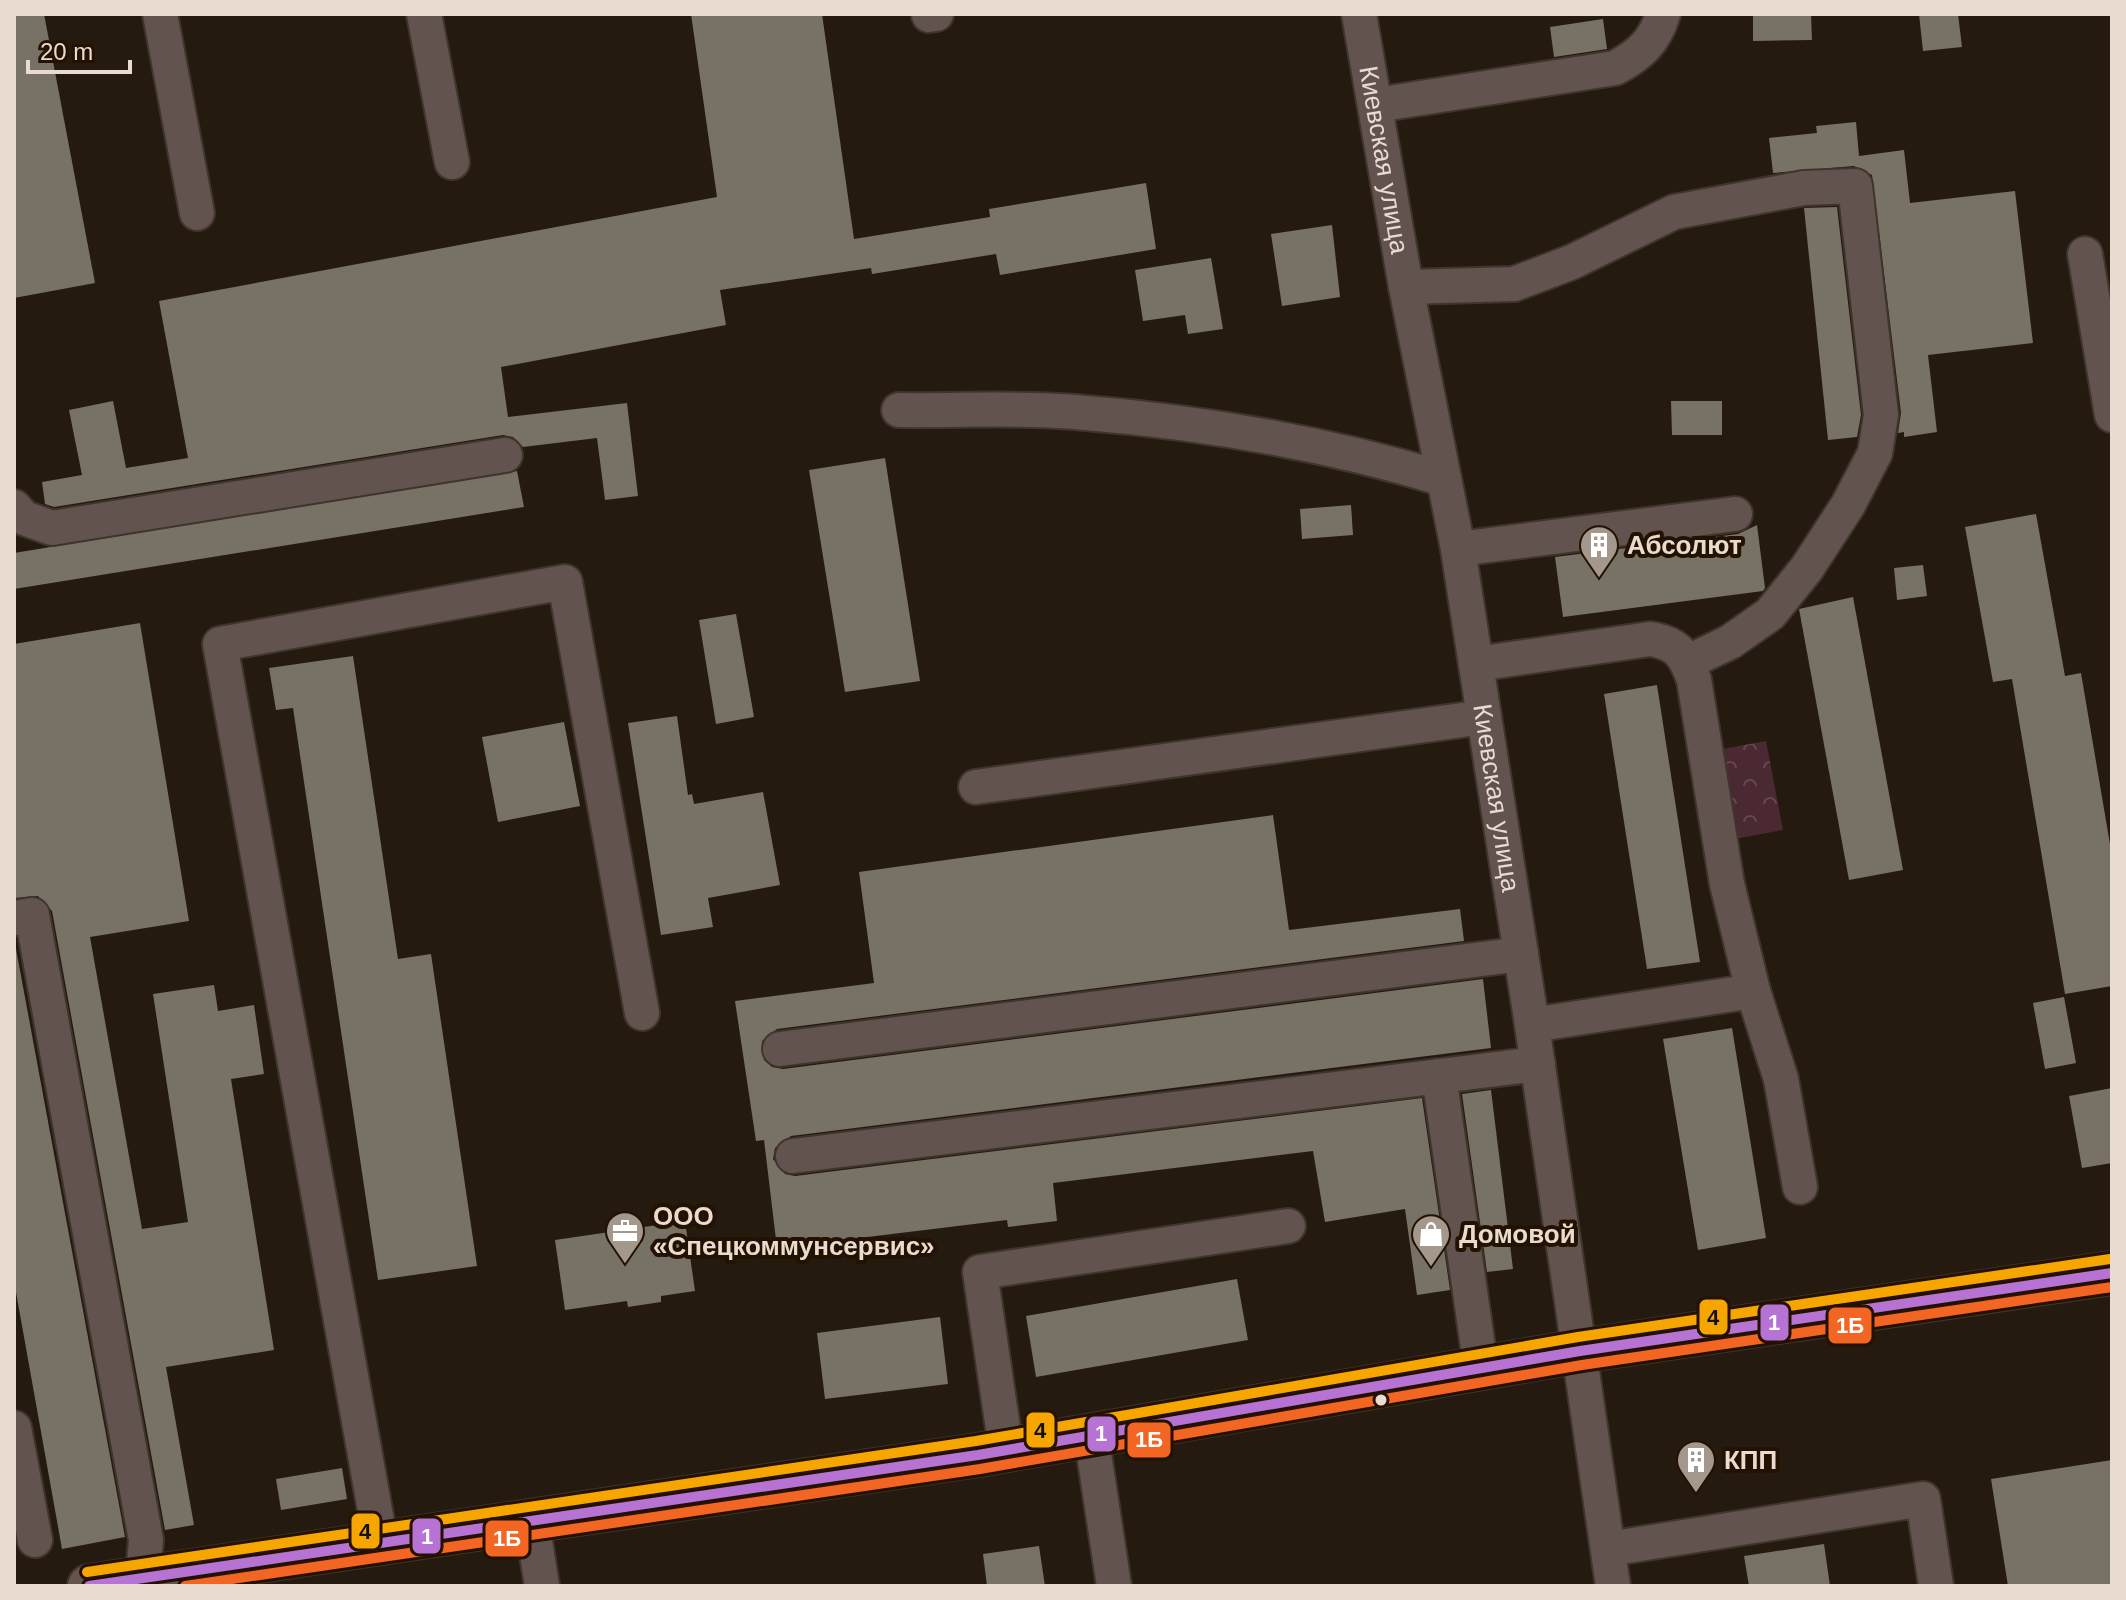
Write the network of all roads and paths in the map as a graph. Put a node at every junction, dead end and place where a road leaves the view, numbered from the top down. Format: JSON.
{"nodes":[{"id":1,"x":160,"y":14,"type":"edge"},
{"id":2,"x":424,"y":14,"type":"edge"},
{"id":3,"x":1359,"y":14,"type":"edge"},
{"id":4,"x":1663,"y":14,"type":"edge"},
{"id":5,"x":1376,"y":105,"type":"junction"},
{"id":6,"x":452,"y":162,"type":"dead end"},
{"id":7,"x":197,"y":213,"type":"dead end"},
{"id":8,"x":2085,"y":254,"type":"dead end"},
{"id":9,"x":1406,"y":287,"type":"junction"},
{"id":10,"x":899,"y":410,"type":"dead end"},
{"id":11,"x":2112,"y":415,"type":"edge"},
{"id":12,"x":505,"y":455,"type":"dead end"},
{"id":13,"x":1444,"y":479,"type":"junction"},
{"id":14,"x":14,"y":507,"type":"edge"},
{"id":15,"x":1735,"y":514,"type":"dead end"},
{"id":16,"x":1458,"y":549,"type":"junction"},
{"id":17,"x":1688,"y":662,"type":"junction"},
{"id":18,"x":1476,"y":664,"type":"junction"},
{"id":19,"x":1484,"y":717,"type":"junction"},
{"id":20,"x":976,"y":787,"type":"dead end"},
{"id":21,"x":14,"y":918,"type":"edge"},
{"id":22,"x":1521,"y":954,"type":"junction"},
{"id":23,"x":1753,"y":991,"type":"junction"},
{"id":24,"x":642,"y":1013,"type":"dead end"},
{"id":25,"x":1532,"y":1025,"type":"junction"},
{"id":26,"x":780,"y":1049,"type":"dead end"},
{"id":27,"x":1538,"y":1064,"type":"junction"},
{"id":28,"x":1439,"y":1076,"type":"junction"},
{"id":29,"x":793,"y":1156,"type":"dead end"},
{"id":30,"x":1800,"y":1187,"type":"dead end"},
{"id":31,"x":1288,"y":1226,"type":"dead end"},
{"id":32,"x":2112,"y":1273,"type":"edge"},
{"id":33,"x":1580,"y":1351,"type":"junction"},
{"id":34,"x":1481,"y":1368,"type":"junction"},
{"id":35,"x":14,"y":1428,"type":"edge"},
{"id":36,"x":1091,"y":1434,"type":"junction"},
{"id":37,"x":1006,"y":1449,"type":"junction"},
{"id":38,"x":532,"y":1522,"type":"junction"},
{"id":39,"x":35,"y":1540,"type":"dead end"},
{"id":40,"x":381,"y":1544,"type":"junction"},
{"id":41,"x":1608,"y":1549,"type":"junction"},
{"id":42,"x":142,"y":1582,"type":"edge"},
{"id":43,"x":89,"y":1586,"type":"edge"},
{"id":44,"x":542,"y":1586,"type":"edge"},
{"id":45,"x":1114,"y":1586,"type":"edge"},
{"id":46,"x":1613,"y":1586,"type":"edge"},
{"id":47,"x":1936,"y":1586,"type":"edge"}],
"edges":[{"from":1,"to":7,"type":"street"},
{"from":2,"to":6,"type":"street"},
{"from":3,"to":5,"type":"street","name":"Киевская улица"},
{"from":4,"to":5,"type":"street"},
{"from":5,"to":9,"type":"street","name":"Киевская улица"},
{"from":8,"to":11,"type":"street"},
{"from":9,"to":13,"type":"street","name":"Киевская улица"},
{"from":9,"to":17,"type":"street"},
{"from":10,"to":13,"type":"street"},
{"from":12,"to":14,"type":"street"},
{"from":13,"to":16,"type":"street","name":"Киевская улица"},
{"from":15,"to":16,"type":"street"},
{"from":16,"to":18,"type":"street","name":"Киевская улица"},
{"from":17,"to":18,"type":"street"},
{"from":17,"to":23,"type":"street"},
{"from":18,"to":19,"type":"street","name":"Киевская улица"},
{"from":19,"to":20,"type":"street"},
{"from":19,"to":22,"type":"street","name":"Киевская улица"},
{"from":21,"to":42,"type":"street"},
{"from":22,"to":25,"type":"street","name":"Киевская улица"},
{"from":22,"to":26,"type":"street"},
{"from":23,"to":25,"type":"street"},
{"from":23,"to":30,"type":"street"},
{"from":24,"to":40,"type":"street"},
{"from":25,"to":27,"type":"street","name":"Киевская улица"},
{"from":27,"to":28,"type":"street"},
{"from":27,"to":33,"type":"street","name":"Киевская улица"},
{"from":28,"to":29,"type":"street"},
{"from":28,"to":34,"type":"street"},
{"from":31,"to":37,"type":"street"},
{"from":32,"to":33,"type":"main road"},
{"from":33,"to":34,"type":"main road"},
{"from":33,"to":41,"type":"street","name":"Киевская улица"},
{"from":34,"to":36,"type":"main road"},
{"from":35,"to":39,"type":"street"},
{"from":36,"to":37,"type":"main road"},
{"from":36,"to":45,"type":"street"},
{"from":37,"to":38,"type":"main road"},
{"from":38,"to":40,"type":"main road"},
{"from":38,"to":44,"type":"street"},
{"from":40,"to":42,"type":"main road"},
{"from":41,"to":46,"type":"street","name":"Киевская улица"},
{"from":41,"to":47,"type":"street"},
{"from":42,"to":43,"type":"main road"}]}
